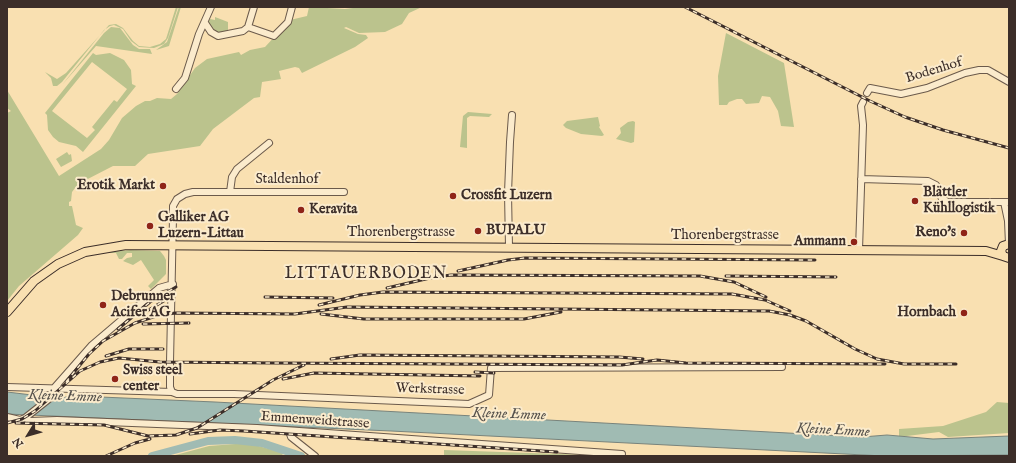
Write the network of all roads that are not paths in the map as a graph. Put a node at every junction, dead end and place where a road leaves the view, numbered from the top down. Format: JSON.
{"nodes":[{"id":1,"x":211,"y":7,"type":"edge"},
{"id":2,"x":254,"y":7,"type":"edge"},
{"id":3,"x":292,"y":7,"type":"edge"},
{"id":4,"x":205,"y":23,"type":"junction"},
{"id":5,"x":248,"y":27,"type":"junction"},
{"id":6,"x":1009,"y":82,"type":"edge"},
{"id":7,"x":176,"y":89,"type":"dead end"},
{"id":8,"x":867,"y":93,"type":"dead end"},
{"id":9,"x":862,"y":102,"type":"dead end"},
{"id":10,"x":512,"y":114,"type":"dead end"},
{"id":11,"x":269,"y":143,"type":"dead end"},
{"id":12,"x":861,"y":179,"type":"junction"},
{"id":13,"x":230,"y":192,"type":"junction"},
{"id":14,"x":344,"y":192,"type":"dead end"},
{"id":15,"x":1006,"y":202,"type":"edge"},
{"id":16,"x":1007,"y":245,"type":"edge"},
{"id":17,"x":172,"y":246,"type":"junction"},
{"id":18,"x":510,"y":247,"type":"junction"},
{"id":19,"x":859,"y":250,"type":"junction"},
{"id":20,"x":986,"y":251,"type":"junction"},
{"id":21,"x":1006,"y":257,"type":"edge"},
{"id":22,"x":173,"y":284,"type":"junction"},
{"id":23,"x":7,"y":312,"type":"edge"},
{"id":24,"x":782,"y":367,"type":"dead end"},
{"id":25,"x":7,"y":387,"type":"edge"},
{"id":26,"x":55,"y":387,"type":"junction"},
{"id":27,"x":172,"y":392,"type":"junction"},
{"id":28,"x":7,"y":417,"type":"edge"},
{"id":29,"x":26,"y":417,"type":"junction"},
{"id":30,"x":289,"y":431,"type":"junction"},
{"id":31,"x":622,"y":454,"type":"dead end"},
{"id":32,"x":315,"y":456,"type":"edge"}],
"edges":[{"from":1,"to":4,"type":"street"},
{"from":2,"to":5,"type":"street"},
{"from":3,"to":5,"type":"street"},
{"from":4,"to":5,"type":"street"},
{"from":4,"to":7,"type":"street"},
{"from":6,"to":8,"type":"street","name":"Bodenhof"},
{"from":9,"to":12,"type":"street"},
{"from":10,"to":18,"type":"street"},
{"from":11,"to":13,"type":"street","name":"Staldenhof"},
{"from":12,"to":15,"type":"street"},
{"from":12,"to":19,"type":"street"},
{"from":13,"to":14,"type":"street","name":"Staldenhof"},
{"from":13,"to":17,"type":"street","name":"Staldenhof"},
{"from":15,"to":16,"type":"street"},
{"from":16,"to":20,"type":"main road","name":"Thorenbergstrasse"},
{"from":16,"to":21,"type":"main road"},
{"from":17,"to":18,"type":"main road","name":"Thorenbergstrasse"},
{"from":17,"to":22,"type":"street"},
{"from":17,"to":23,"type":"main road","name":"Thorenbergstrasse"},
{"from":18,"to":19,"type":"main road","name":"Thorenbergstrasse"},
{"from":19,"to":20,"type":"main road","name":"Thorenbergstrasse"},
{"from":20,"to":21,"type":"main road","name":"Thorenbergstrasse"},
{"from":22,"to":26,"type":"street"},
{"from":22,"to":27,"type":"street"},
{"from":24,"to":27,"type":"street","name":"Werkstrasse"},
{"from":25,"to":26,"type":"street","name":"Werkstrasse"},
{"from":26,"to":27,"type":"street","name":"Werkstrasse"},
{"from":26,"to":29,"type":"street"},
{"from":28,"to":29,"type":"street","name":"Emmenweidstrasse"},
{"from":29,"to":30,"type":"street","name":"Emmenweidstrasse"},
{"from":30,"to":31,"type":"street","name":"Emmenweidstrasse"},
{"from":30,"to":32,"type":"street"}]}
